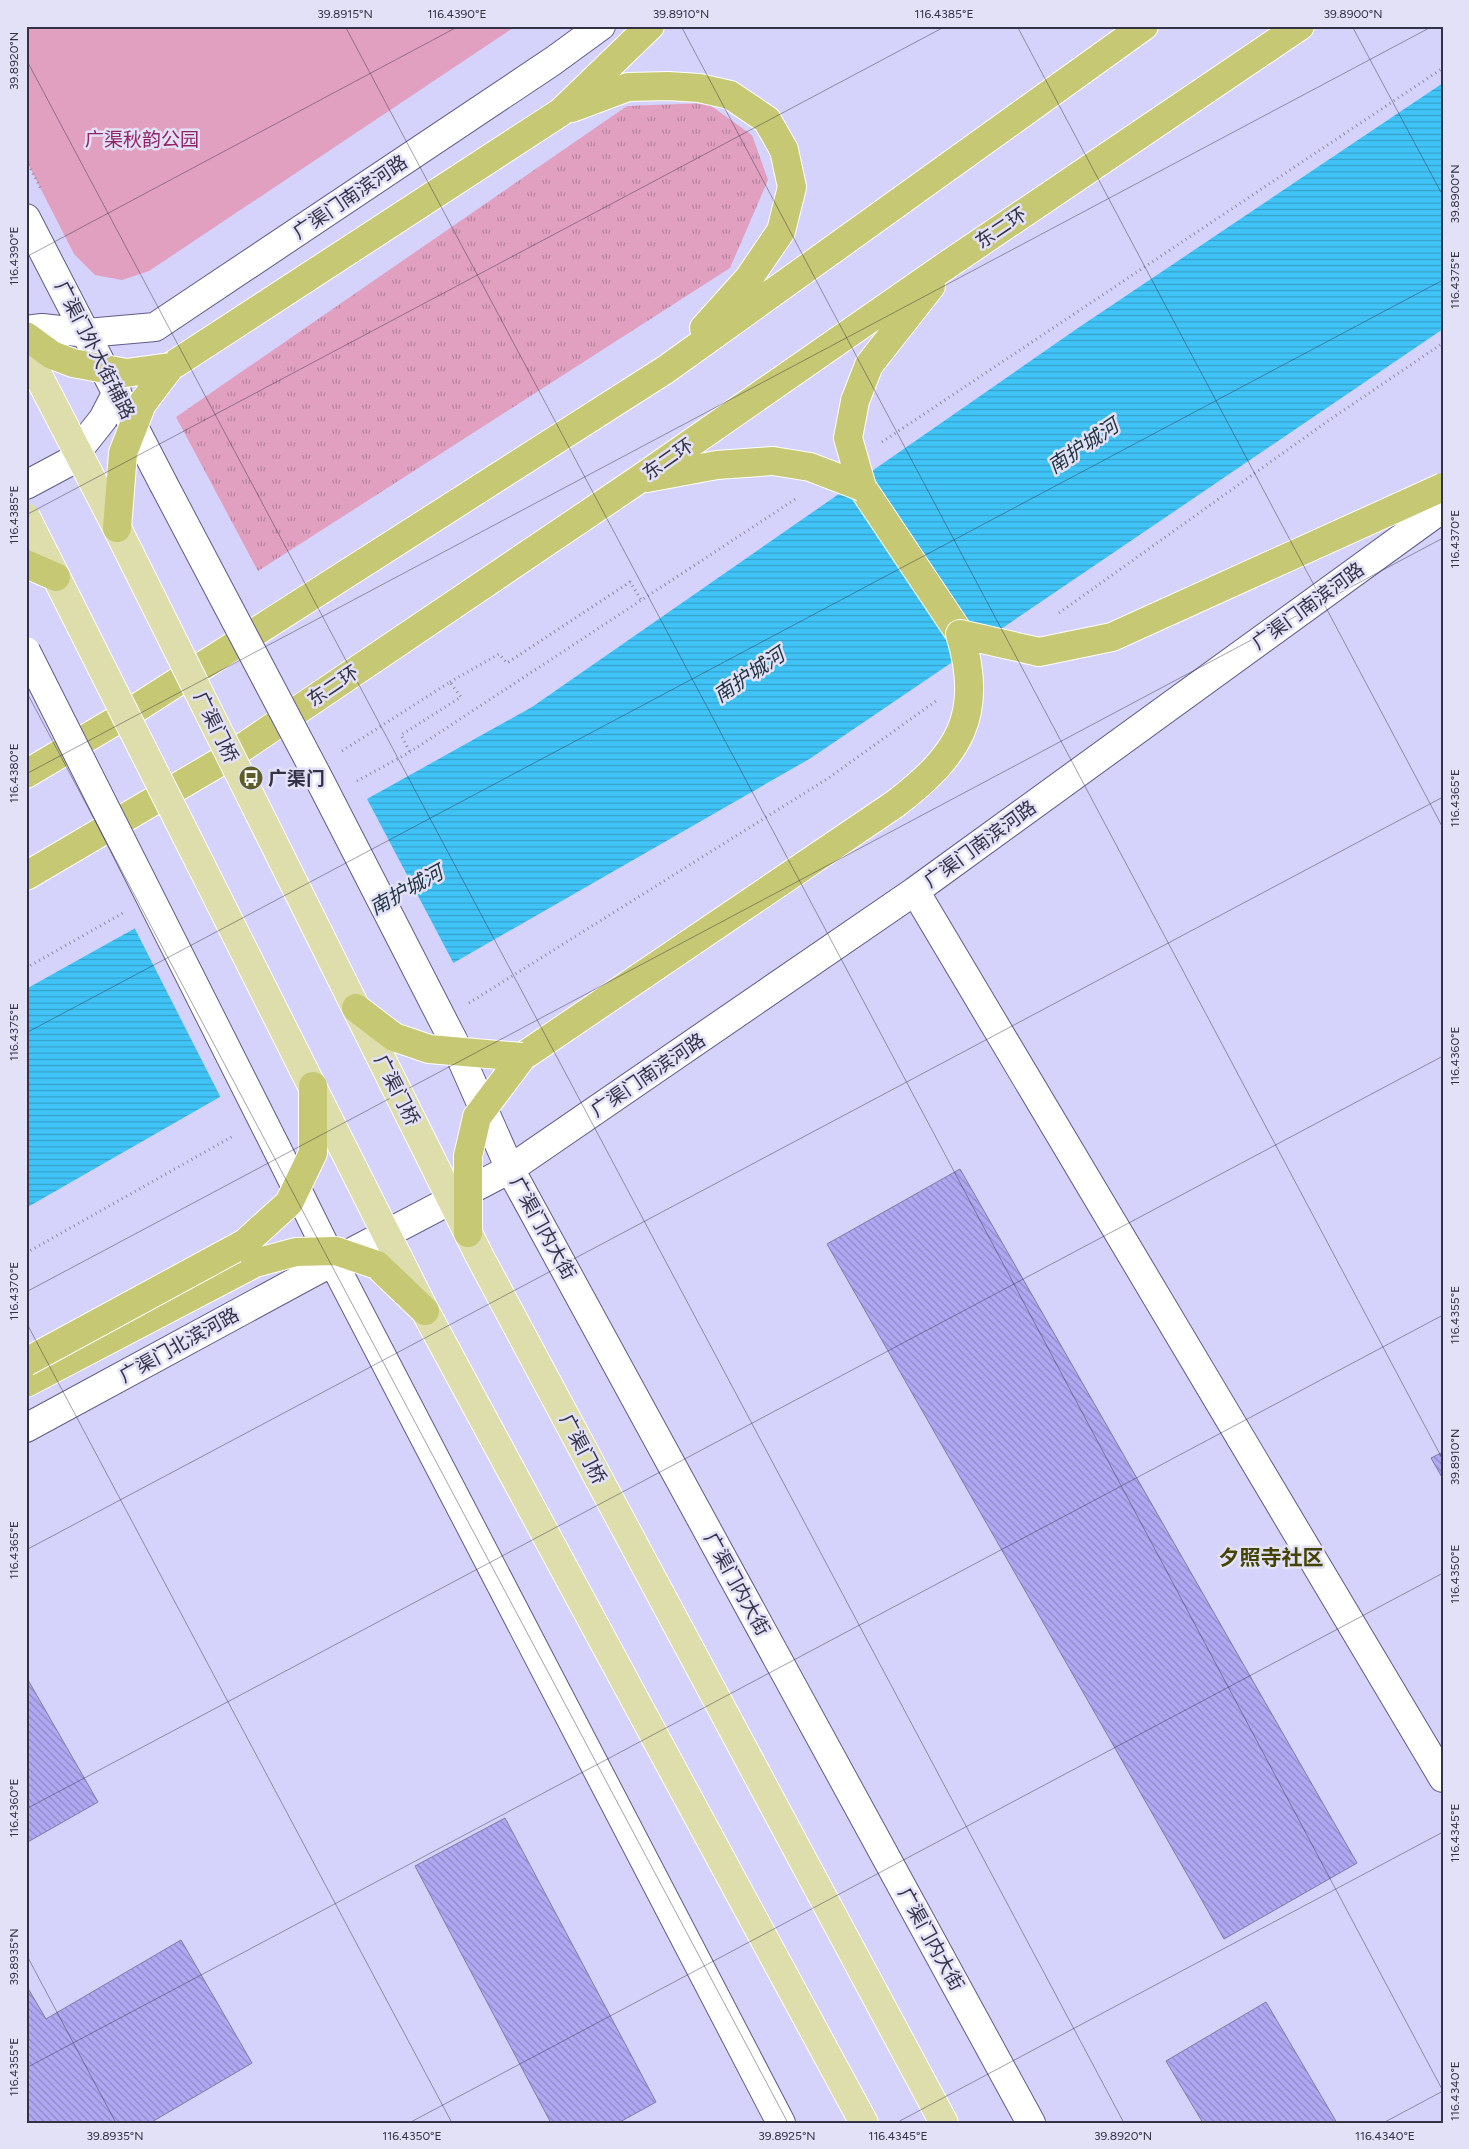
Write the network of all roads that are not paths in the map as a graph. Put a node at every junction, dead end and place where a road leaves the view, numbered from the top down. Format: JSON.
{"nodes":[{"id":1,"x":601,"y":26,"type":"edge"},
{"id":2,"x":650,"y":26,"type":"edge"},
{"id":3,"x":1144,"y":26,"type":"edge"},
{"id":4,"x":1300,"y":26,"type":"edge"},
{"id":5,"x":561,"y":112,"type":"junction"},
{"id":6,"x":26,"y":218,"type":"edge"},
{"id":7,"x":947,"y":265,"type":"junction"},
{"id":8,"x":26,"y":330,"type":"edge"},
{"id":9,"x":87,"y":333,"type":"junction"},
{"id":10,"x":26,"y":336,"type":"edge"},
{"id":11,"x":26,"y":352,"type":"edge"},
{"id":12,"x":170,"y":367,"type":"junction"},
{"id":13,"x":665,"y":370,"type":"junction"},
{"id":14,"x":117,"y":392,"type":"junction"},
{"id":15,"x":638,"y":480,"type":"junction"},
{"id":16,"x":26,"y":485,"type":"edge"},
{"id":17,"x":862,"y":487,"type":"junction"},
{"id":18,"x":1443,"y":487,"type":"edge"},
{"id":19,"x":1443,"y":508,"type":"edge"},
{"id":20,"x":26,"y":517,"type":"edge"},
{"id":21,"x":117,"y":528,"type":"junction"},
{"id":22,"x":26,"y":564,"type":"edge"},
{"id":23,"x":56,"y":577,"type":"junction"},
{"id":24,"x":960,"y":634,"type":"junction"},
{"id":25,"x":26,"y":651,"type":"edge"},
{"id":26,"x":26,"y":774,"type":"edge"},
{"id":27,"x":26,"y":876,"type":"edge"},
{"id":28,"x":915,"y":891,"type":"junction"},
{"id":29,"x":356,"y":1008,"type":"junction"},
{"id":30,"x":453,"y":1040,"type":"joint"},
{"id":31,"x":522,"y":1057,"type":"junction"},
{"id":32,"x":313,"y":1086,"type":"junction"},
{"id":33,"x":510,"y":1169,"type":"junction"},
{"id":34,"x":468,"y":1233,"type":"junction"},
{"id":35,"x":333,"y":1262,"type":"junction"},
{"id":36,"x":425,"y":1311,"type":"junction"},
{"id":37,"x":26,"y":1362,"type":"edge"},
{"id":38,"x":26,"y":1383,"type":"edge"},
{"id":39,"x":26,"y":1428,"type":"edge"},
{"id":40,"x":1443,"y":1778,"type":"edge"},
{"id":41,"x":781,"y":2123,"type":"edge"},
{"id":42,"x":864,"y":2123,"type":"edge"},
{"id":43,"x":944,"y":2123,"type":"edge"},
{"id":44,"x":1031,"y":2123,"type":"edge"}],
"edges":[{"from":1,"to":9,"type":"street","name":"广渠门南滨河路"},
{"from":2,"to":5,"type":"highway"},
{"from":3,"to":13,"type":"highway"},
{"from":4,"to":7,"type":"highway","name":"东二环"},
{"from":5,"to":12,"type":"highway"},
{"from":5,"to":13,"type":"highway"},
{"from":6,"to":9,"type":"street","name":"广渠门外大街辅路"},
{"from":7,"to":15,"type":"highway","name":"东二环"},
{"from":7,"to":17,"type":"highway","bridge":true},
{"from":8,"to":9,"type":"street","name":"广渠门南滨河路"},
{"from":9,"to":14,"type":"street","name":"广渠门外大街辅路"},
{"from":10,"to":12,"type":"highway","bridge":true},
{"from":11,"to":21,"type":"main road","name":"广渠门桥","bridge":true},
{"from":12,"to":21,"type":"highway","bridge":true},
{"from":13,"to":26,"type":"highway"},
{"from":14,"to":16,"type":"street"},
{"from":14,"to":30,"type":"street","name":"广渠门外大街辅路","bridge":true},
{"from":15,"to":17,"type":"highway","bridge":true},
{"from":15,"to":27,"type":"highway","name":"东二环"},
{"from":17,"to":24,"type":"highway"},
{"from":18,"to":24,"type":"highway","bridge":true},
{"from":19,"to":28,"type":"street","name":"广渠门南滨河路"},
{"from":20,"to":23,"type":"main road","bridge":true},
{"from":21,"to":29,"type":"main road","name":"广渠门桥","bridge":true},
{"from":22,"to":23,"type":"highway","bridge":true},
{"from":23,"to":32,"type":"main road","bridge":true},
{"from":24,"to":31,"type":"highway","bridge":true},
{"from":25,"to":35,"type":"street","bridge":true},
{"from":28,"to":33,"type":"street","name":"广渠门南滨河路"},
{"from":28,"to":40,"type":"street"},
{"from":29,"to":31,"type":"highway","bridge":true},
{"from":29,"to":34,"type":"main road","name":"广渠门桥","bridge":true},
{"from":30,"to":33,"type":"street","name":"广渠门内大街"},
{"from":31,"to":34,"type":"highway","bridge":true},
{"from":32,"to":36,"type":"main road","bridge":true},
{"from":32,"to":37,"type":"highway","bridge":true},
{"from":33,"to":35,"type":"street","name":"广渠门南滨河路"},
{"from":33,"to":44,"type":"street","name":"广渠门内大街"},
{"from":34,"to":43,"type":"main road","name":"广渠门桥","bridge":true},
{"from":35,"to":39,"type":"street","name":"广渠门北滨河路"},
{"from":35,"to":41,"type":"street"},
{"from":36,"to":38,"type":"highway","bridge":true},
{"from":36,"to":42,"type":"main road","bridge":true}]}
